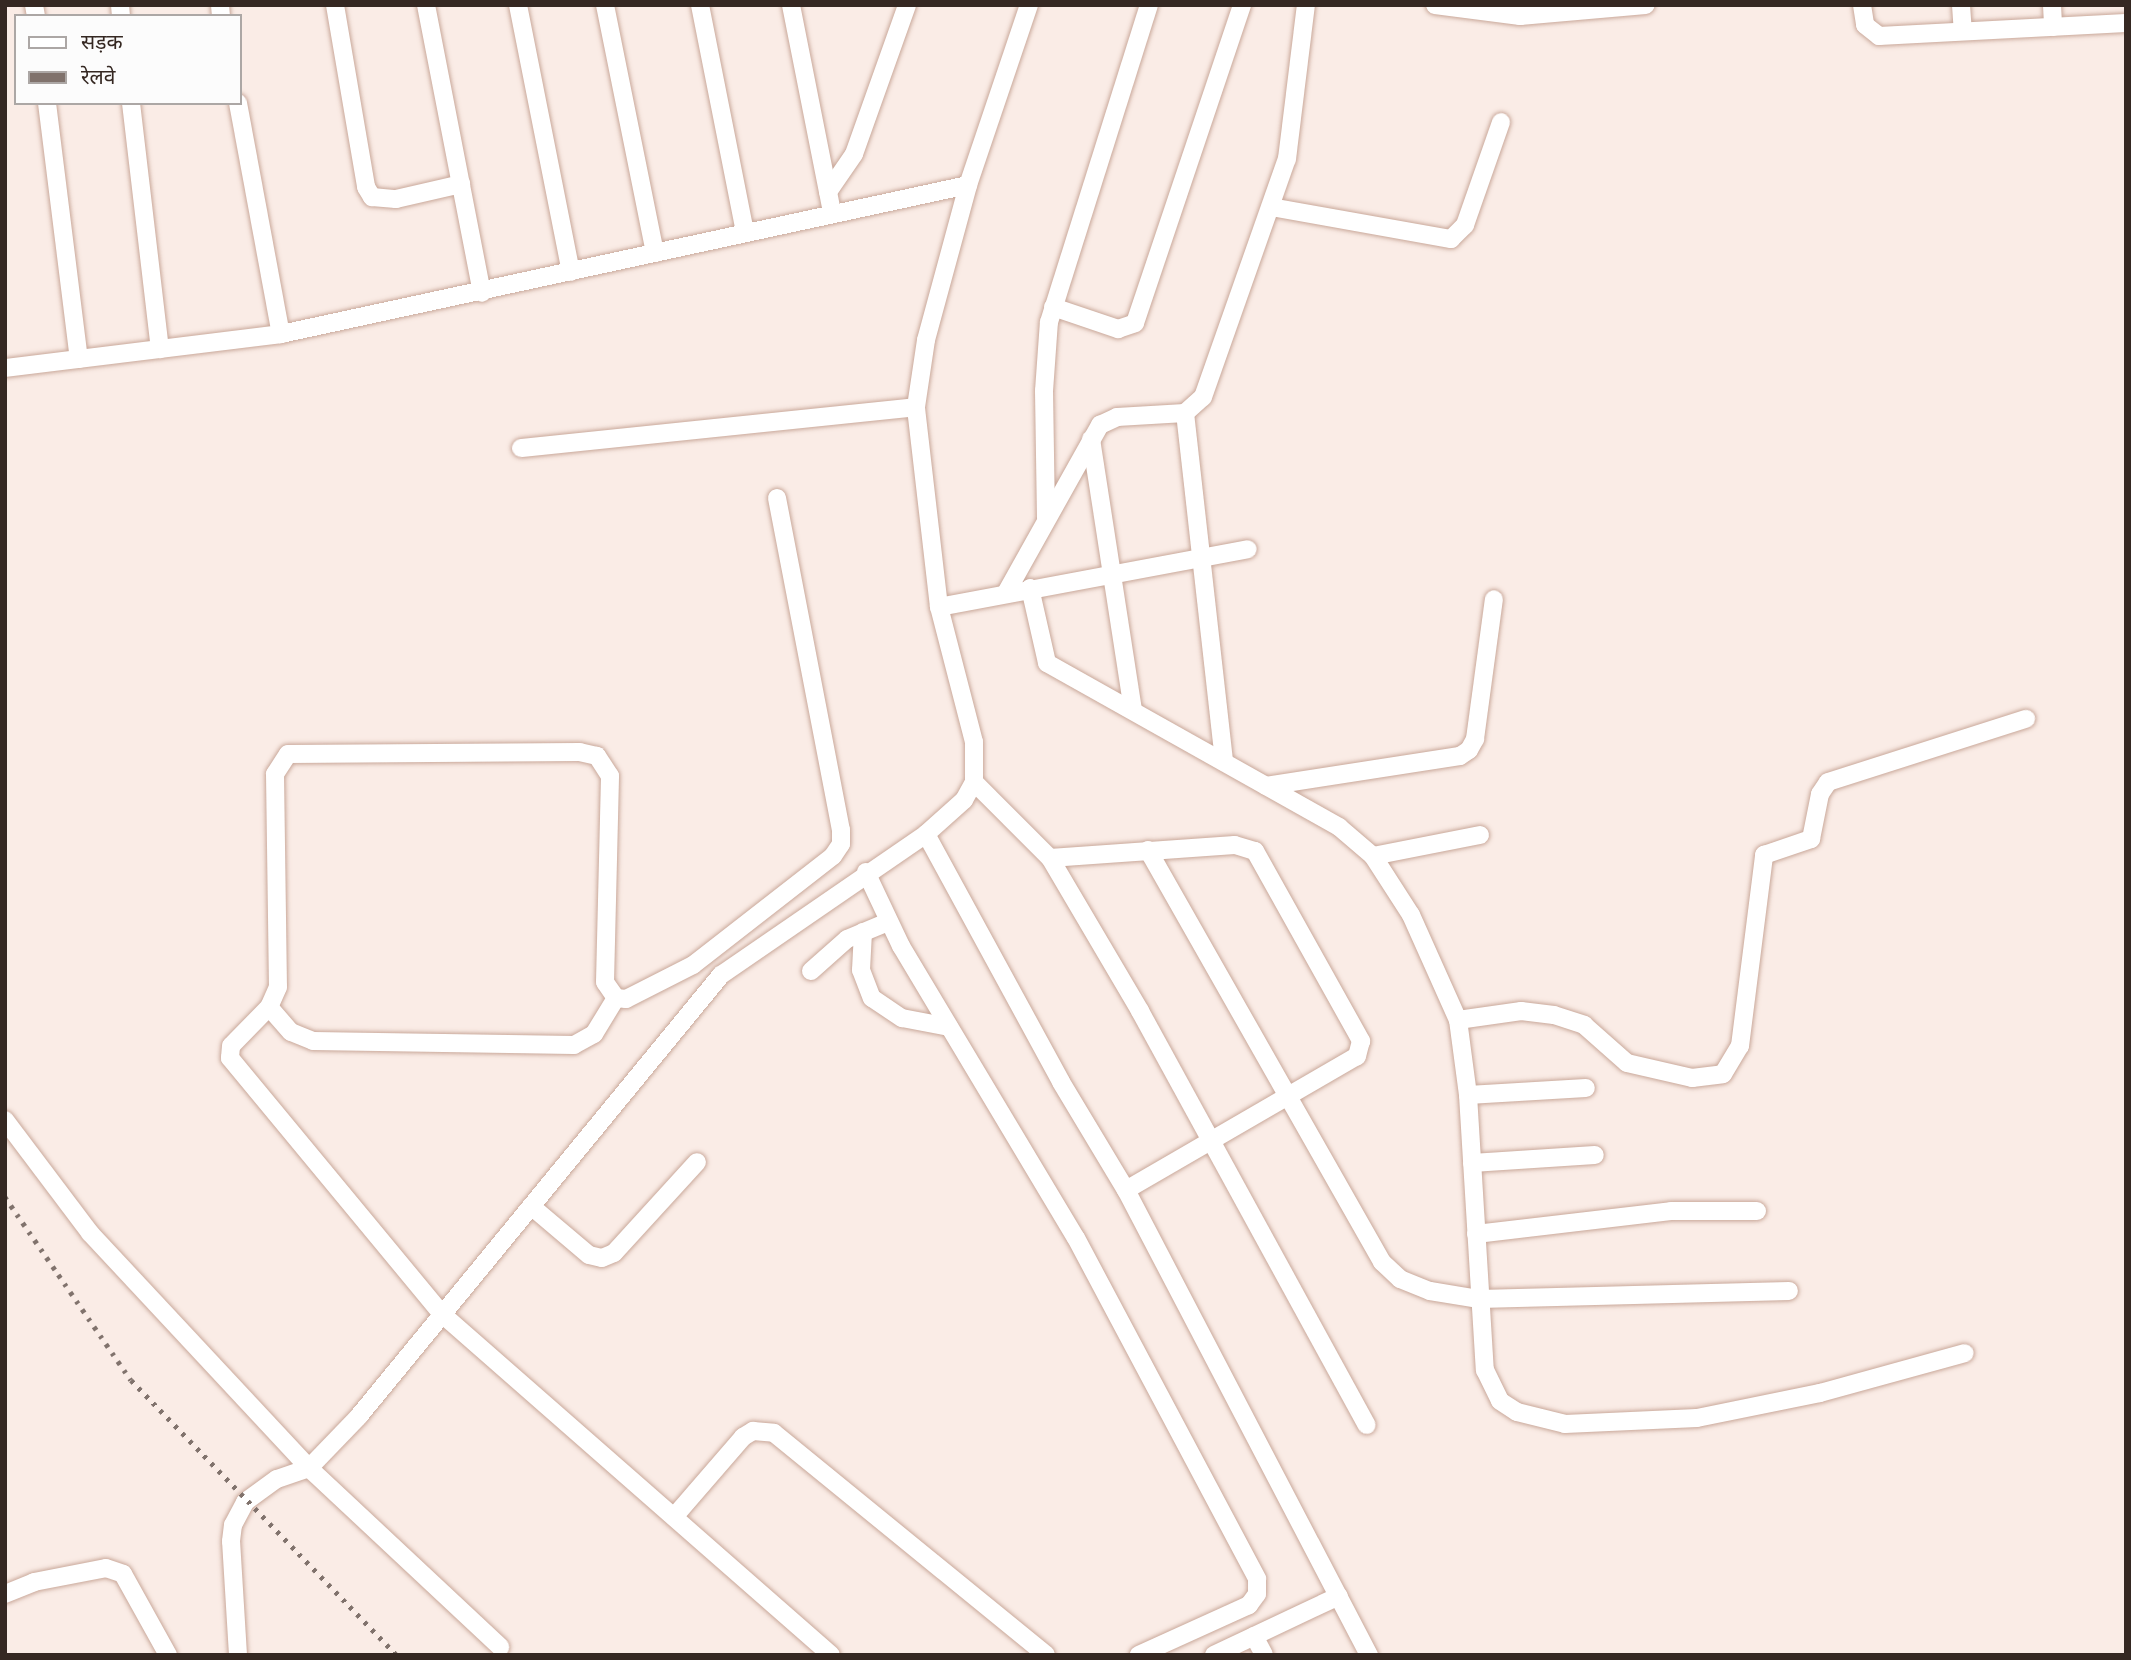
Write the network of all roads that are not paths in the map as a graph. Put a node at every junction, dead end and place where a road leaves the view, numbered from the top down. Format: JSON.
{"nodes":[{"id":1,"x":334,"y":5,"type":"edge"},
{"id":2,"x":426,"y":5,"type":"edge"},
{"id":3,"x":518,"y":5,"type":"edge"},
{"id":4,"x":605,"y":5,"type":"edge"},
{"id":5,"x":700,"y":5,"type":"edge"},
{"id":6,"x":791,"y":5,"type":"edge"},
{"id":7,"x":906,"y":5,"type":"edge"},
{"id":8,"x":1029,"y":5,"type":"edge"},
{"id":9,"x":1149,"y":5,"type":"edge"},
{"id":10,"x":1242,"y":5,"type":"edge"},
{"id":11,"x":1306,"y":5,"type":"edge"},
{"id":12,"x":1646,"y":5,"type":"edge"},
{"id":13,"x":1862,"y":5,"type":"edge"},
{"id":14,"x":1961,"y":5,"type":"edge"},
{"id":15,"x":2052,"y":5,"type":"edge"},
{"id":16,"x":1442,"y":6,"type":"edge"},
{"id":17,"x":1593,"y":8,"type":"edge"},
{"id":18,"x":2126,"y":23,"type":"edge"},
{"id":19,"x":2053,"y":27,"type":"junction"},
{"id":20,"x":1962,"y":31,"type":"junction"},
{"id":21,"x":47,"y":105,"type":"edge"},
{"id":22,"x":131,"y":105,"type":"edge"},
{"id":23,"x":238,"y":105,"type":"edge"},
{"id":24,"x":1501,"y":122,"type":"dead end"},
{"id":25,"x":461,"y":184,"type":"junction"},
{"id":26,"x":968,"y":185,"type":"junction"},
{"id":27,"x":828,"y":192,"type":"junction"},
{"id":28,"x":1271,"y":206,"type":"junction"},
{"id":29,"x":832,"y":213,"type":"junction"},
{"id":30,"x":745,"y":232,"type":"junction"},
{"id":31,"x":655,"y":253,"type":"junction"},
{"id":32,"x":571,"y":272,"type":"junction"},
{"id":33,"x":482,"y":293,"type":"junction"},
{"id":34,"x":1053,"y":307,"type":"junction"},
{"id":35,"x":281,"y":334,"type":"junction"},
{"id":36,"x":160,"y":349,"type":"junction"},
{"id":37,"x":79,"y":359,"type":"junction"},
{"id":38,"x":5,"y":369,"type":"edge"},
{"id":39,"x":916,"y":407,"type":"junction"},
{"id":40,"x":1185,"y":413,"type":"junction"},
{"id":41,"x":1091,"y":439,"type":"junction"},
{"id":42,"x":521,"y":448,"type":"dead end"},
{"id":43,"x":777,"y":498,"type":"dead end"},
{"id":44,"x":1046,"y":518,"type":"junction"},
{"id":45,"x":1248,"y":549,"type":"dead end"},
{"id":46,"x":1201,"y":558,"type":"junction"},
{"id":47,"x":1114,"y":573,"type":"junction"},
{"id":48,"x":1030,"y":588,"type":"junction"},
{"id":49,"x":1006,"y":593,"type":"junction"},
{"id":50,"x":1494,"y":599,"type":"dead end"},
{"id":51,"x":945,"y":606,"type":"junction"},
{"id":52,"x":1133,"y":710,"type":"junction"},
{"id":53,"x":2026,"y":719,"type":"dead end"},
{"id":54,"x":1224,"y":762,"type":"junction"},
{"id":55,"x":974,"y":782,"type":"junction"},
{"id":56,"x":1266,"y":786,"type":"junction"},
{"id":57,"x":926,"y":834,"type":"junction"},
{"id":58,"x":1480,"y":835,"type":"dead end"},
{"id":59,"x":1147,"y":850,"type":"junction"},
{"id":60,"x":1373,"y":856,"type":"junction"},
{"id":61,"x":1050,"y":858,"type":"junction"},
{"id":62,"x":866,"y":872,"type":"junction"},
{"id":63,"x":888,"y":922,"type":"junction"},
{"id":64,"x":863,"y":932,"type":"junction"},
{"id":65,"x":811,"y":971,"type":"dead end"},
{"id":66,"x":616,"y":998,"type":"junction"},
{"id":67,"x":269,"y":1007,"type":"junction"},
{"id":68,"x":1458,"y":1020,"type":"junction"},
{"id":69,"x":949,"y":1027,"type":"junction"},
{"id":70,"x":1586,"y":1088,"type":"dead end"},
{"id":71,"x":1468,"y":1095,"type":"junction"},
{"id":72,"x":1286,"y":1097,"type":"junction"},
{"id":73,"x":5,"y":1120,"type":"edge"},
{"id":74,"x":1208,"y":1141,"type":"junction"},
{"id":75,"x":1595,"y":1155,"type":"dead end"},
{"id":76,"x":697,"y":1162,"type":"dead end"},
{"id":77,"x":1472,"y":1163,"type":"junction"},
{"id":78,"x":1126,"y":1190,"type":"junction"},
{"id":79,"x":531,"y":1206,"type":"junction"},
{"id":80,"x":1757,"y":1211,"type":"dead end"},
{"id":81,"x":1476,"y":1234,"type":"junction"},
{"id":82,"x":1788,"y":1291,"type":"dead end"},
{"id":83,"x":1479,"y":1299,"type":"junction"},
{"id":84,"x":442,"y":1314,"type":"junction"},
{"id":85,"x":1965,"y":1353,"type":"dead end"},
{"id":86,"x":1367,"y":1425,"type":"dead end"},
{"id":87,"x":309,"y":1468,"type":"junction"},
{"id":88,"x":674,"y":1517,"type":"junction"},
{"id":89,"x":5,"y":1594,"type":"edge"},
{"id":90,"x":1339,"y":1596,"type":"junction"},
{"id":91,"x":1254,"y":1636,"type":"junction"},
{"id":92,"x":500,"y":1647,"type":"dead end"},
{"id":93,"x":168,"y":1655,"type":"edge"},
{"id":94,"x":238,"y":1655,"type":"edge"},
{"id":95,"x":831,"y":1655,"type":"edge"},
{"id":96,"x":1046,"y":1655,"type":"edge"},
{"id":97,"x":1139,"y":1655,"type":"edge"},
{"id":98,"x":1214,"y":1655,"type":"edge"},
{"id":99,"x":1264,"y":1655,"type":"edge"},
{"id":100,"x":1369,"y":1655,"type":"edge"}],
"edges":[{"from":1,"to":25,"type":"street"},
{"from":2,"to":25,"type":"street"},
{"from":3,"to":32,"type":"street"},
{"from":4,"to":31,"type":"street"},
{"from":5,"to":30,"type":"street"},
{"from":6,"to":27,"type":"street"},
{"from":7,"to":27,"type":"street"},
{"from":8,"to":26,"type":"street"},
{"from":9,"to":34,"type":"street"},
{"from":10,"to":34,"type":"street"},
{"from":11,"to":28,"type":"street"},
{"from":12,"to":17,"type":"street"},
{"from":13,"to":20,"type":"street"},
{"from":14,"to":20,"type":"street"},
{"from":15,"to":19,"type":"street"},
{"from":16,"to":17,"type":"street"},
{"from":18,"to":19,"type":"street"},
{"from":19,"to":20,"type":"street"},
{"from":21,"to":37,"type":"street"},
{"from":22,"to":36,"type":"street"},
{"from":23,"to":35,"type":"street"},
{"from":24,"to":28,"type":"street"},
{"from":25,"to":33,"type":"street"},
{"from":26,"to":29,"type":"street"},
{"from":26,"to":39,"type":"street"},
{"from":27,"to":29,"type":"street"},
{"from":28,"to":40,"type":"street"},
{"from":29,"to":30,"type":"street"},
{"from":30,"to":31,"type":"street"},
{"from":31,"to":32,"type":"street"},
{"from":32,"to":33,"type":"street"},
{"from":33,"to":35,"type":"street"},
{"from":34,"to":44,"type":"street"},
{"from":35,"to":36,"type":"street"},
{"from":36,"to":37,"type":"street"},
{"from":37,"to":38,"type":"street"},
{"from":39,"to":42,"type":"street"},
{"from":39,"to":51,"type":"street"},
{"from":40,"to":41,"type":"street"},
{"from":40,"to":46,"type":"street"},
{"from":41,"to":44,"type":"street"},
{"from":41,"to":47,"type":"street"},
{"from":43,"to":66,"type":"street"},
{"from":44,"to":49,"type":"street"},
{"from":45,"to":46,"type":"street"},
{"from":46,"to":47,"type":"street"},
{"from":46,"to":54,"type":"street"},
{"from":47,"to":48,"type":"street"},
{"from":47,"to":52,"type":"street"},
{"from":48,"to":49,"type":"street"},
{"from":48,"to":52,"type":"street"},
{"from":49,"to":51,"type":"street"},
{"from":50,"to":56,"type":"street"},
{"from":51,"to":55,"type":"street"},
{"from":52,"to":54,"type":"street"},
{"from":53,"to":68,"type":"street"},
{"from":54,"to":56,"type":"street"},
{"from":55,"to":57,"type":"street"},
{"from":55,"to":61,"type":"street"},
{"from":56,"to":60,"type":"street"},
{"from":57,"to":62,"type":"street"},
{"from":57,"to":78,"type":"street"},
{"from":58,"to":60,"type":"street"},
{"from":59,"to":61,"type":"street"},
{"from":59,"to":72,"type":"street"},
{"from":59,"to":72,"type":"street"},
{"from":60,"to":68,"type":"street"},
{"from":61,"to":74,"type":"street"},
{"from":62,"to":63,"type":"street"},
{"from":62,"to":79,"type":"street"},
{"from":63,"to":64,"type":"street"},
{"from":63,"to":69,"type":"street"},
{"from":64,"to":65,"type":"street"},
{"from":64,"to":69,"type":"street"},
{"from":66,"to":67,"type":"street"},
{"from":66,"to":67,"type":"street"},
{"from":67,"to":84,"type":"street"},
{"from":68,"to":71,"type":"street"},
{"from":69,"to":97,"type":"street"},
{"from":70,"to":71,"type":"street"},
{"from":71,"to":77,"type":"street"},
{"from":72,"to":74,"type":"street"},
{"from":72,"to":83,"type":"street"},
{"from":73,"to":87,"type":"street"},
{"from":74,"to":78,"type":"street"},
{"from":74,"to":86,"type":"street"},
{"from":75,"to":77,"type":"street"},
{"from":76,"to":79,"type":"street"},
{"from":77,"to":81,"type":"street"},
{"from":78,"to":90,"type":"street"},
{"from":79,"to":84,"type":"street"},
{"from":80,"to":81,"type":"street"},
{"from":81,"to":83,"type":"street"},
{"from":82,"to":83,"type":"street"},
{"from":83,"to":85,"type":"street"},
{"from":84,"to":87,"type":"street"},
{"from":84,"to":88,"type":"street"},
{"from":87,"to":92,"type":"street"},
{"from":87,"to":94,"type":"street"},
{"from":88,"to":95,"type":"street"},
{"from":88,"to":96,"type":"street"},
{"from":89,"to":93,"type":"street"},
{"from":90,"to":91,"type":"street"},
{"from":90,"to":100,"type":"street"},
{"from":91,"to":98,"type":"street"},
{"from":91,"to":99,"type":"street"}]}
